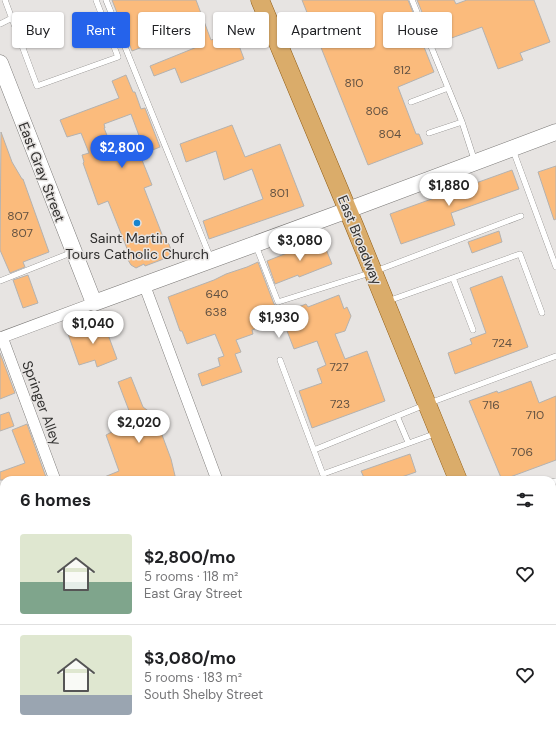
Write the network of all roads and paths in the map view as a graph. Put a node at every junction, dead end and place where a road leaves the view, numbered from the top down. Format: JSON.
{"nodes":[{"id":1,"x":5,"y":0,"type":"edge"},
{"id":2,"x":96,"y":0,"type":"edge"},
{"id":3,"x":106,"y":0,"type":"edge"},
{"id":4,"x":260,"y":0,"type":"edge"},
{"id":5,"x":412,"y":0,"type":"edge"},
{"id":6,"x":12,"y":18,"type":"joint"},
{"id":7,"x":0,"y":24,"type":"edge"},
{"id":8,"x":23,"y":48,"type":"edge"},
{"id":9,"x":0,"y":62,"type":"edge"},
{"id":10,"x":448,"y":88,"type":"junction"},
{"id":11,"x":411,"y":102,"type":"dead end"},
{"id":12,"x":462,"y":122,"type":"junction"},
{"id":13,"x":556,"y":132,"type":"edge"},
{"id":14,"x":429,"y":133,"type":"dead end"},
{"id":15,"x":512,"y":148,"type":"junction"},
{"id":16,"x":475,"y":162,"type":"junction"},
{"id":17,"x":348,"y":210,"type":"junction"},
{"id":18,"x":521,"y":216,"type":"dead end"},
{"id":19,"x":255,"y":244,"type":"junction"},
{"id":20,"x":73,"y":251,"type":"junction"},
{"id":21,"x":211,"y":260,"type":"junction"},
{"id":22,"x":556,"y":266,"type":"edge"},
{"id":23,"x":373,"y":272,"type":"junction"},
{"id":24,"x":453,"y":278,"type":"junction"},
{"id":25,"x":0,"y":280,"type":"edge"},
{"id":26,"x":144,"y":284,"type":"junction"},
{"id":27,"x":386,"y":302,"type":"junction"},
{"id":28,"x":94,"y":303,"type":"junction"},
{"id":29,"x":542,"y":313,"type":"dead end"},
{"id":30,"x":473,"y":330,"type":"dead end"},
{"id":31,"x":1,"y":337,"type":"edge"},
{"id":32,"x":556,"y":356,"type":"edge"},
{"id":33,"x":280,"y":360,"type":"dead end"},
{"id":34,"x":427,"y":404,"type":"junction"},
{"id":35,"x":398,"y":416,"type":"junction"},
{"id":36,"x":439,"y":432,"type":"junction"},
{"id":37,"x":408,"y":442,"type":"junction"},
{"id":38,"x":314,"y":450,"type":"junction"},
{"id":39,"x":323,"y":474,"type":"joint"},
{"id":40,"x":53,"y":476,"type":"edge"},
{"id":41,"x":216,"y":476,"type":"edge"},
{"id":42,"x":456,"y":476,"type":"edge"}],
"edges":[{"from":1,"to":6,"type":"lane"},
{"from":2,"to":8,"type":"lane"},
{"from":3,"to":21,"type":"lane"},
{"from":4,"to":17,"type":"main road","name":"East Broadway"},
{"from":5,"to":10,"type":"lane"},
{"from":6,"to":7,"type":"lane"},
{"from":9,"to":20,"type":"main road","name":"East Gray Street"},
{"from":10,"to":11,"type":"lane"},
{"from":10,"to":12,"type":"lane"},
{"from":12,"to":14,"type":"lane"},
{"from":12,"to":16,"type":"lane"},
{"from":13,"to":15,"type":"main road"},
{"from":15,"to":16,"type":"main road"},
{"from":15,"to":22,"type":"lane"},
{"from":16,"to":17,"type":"main road"},
{"from":17,"to":19,"type":"main road"},
{"from":17,"to":23,"type":"main road","name":"East Broadway"},
{"from":18,"to":23,"type":"lane"},
{"from":19,"to":21,"type":"main road"},
{"from":19,"to":23,"type":"lane"},
{"from":20,"to":25,"type":"lane"},
{"from":20,"to":28,"type":"main road","name":"East Gray Street"},
{"from":21,"to":26,"type":"main road"},
{"from":23,"to":27,"type":"main road","name":"East Broadway"},
{"from":24,"to":27,"type":"lane"},
{"from":24,"to":29,"type":"lane"},
{"from":24,"to":30,"type":"lane"},
{"from":26,"to":28,"type":"main road"},
{"from":26,"to":41,"type":"street"},
{"from":27,"to":34,"type":"main road","name":"East Broadway"},
{"from":28,"to":31,"type":"street"},
{"from":31,"to":40,"type":"street","name":"Springer Alley"},
{"from":32,"to":34,"type":"lane"},
{"from":33,"to":38,"type":"lane"},
{"from":34,"to":35,"type":"lane"},
{"from":34,"to":36,"type":"main road","name":"East Broadway"},
{"from":35,"to":37,"type":"lane"},
{"from":35,"to":38,"type":"lane"},
{"from":36,"to":37,"type":"lane"},
{"from":36,"to":42,"type":"main road","name":"East Broadway"},
{"from":37,"to":39,"type":"lane"},
{"from":38,"to":39,"type":"lane"}]}
